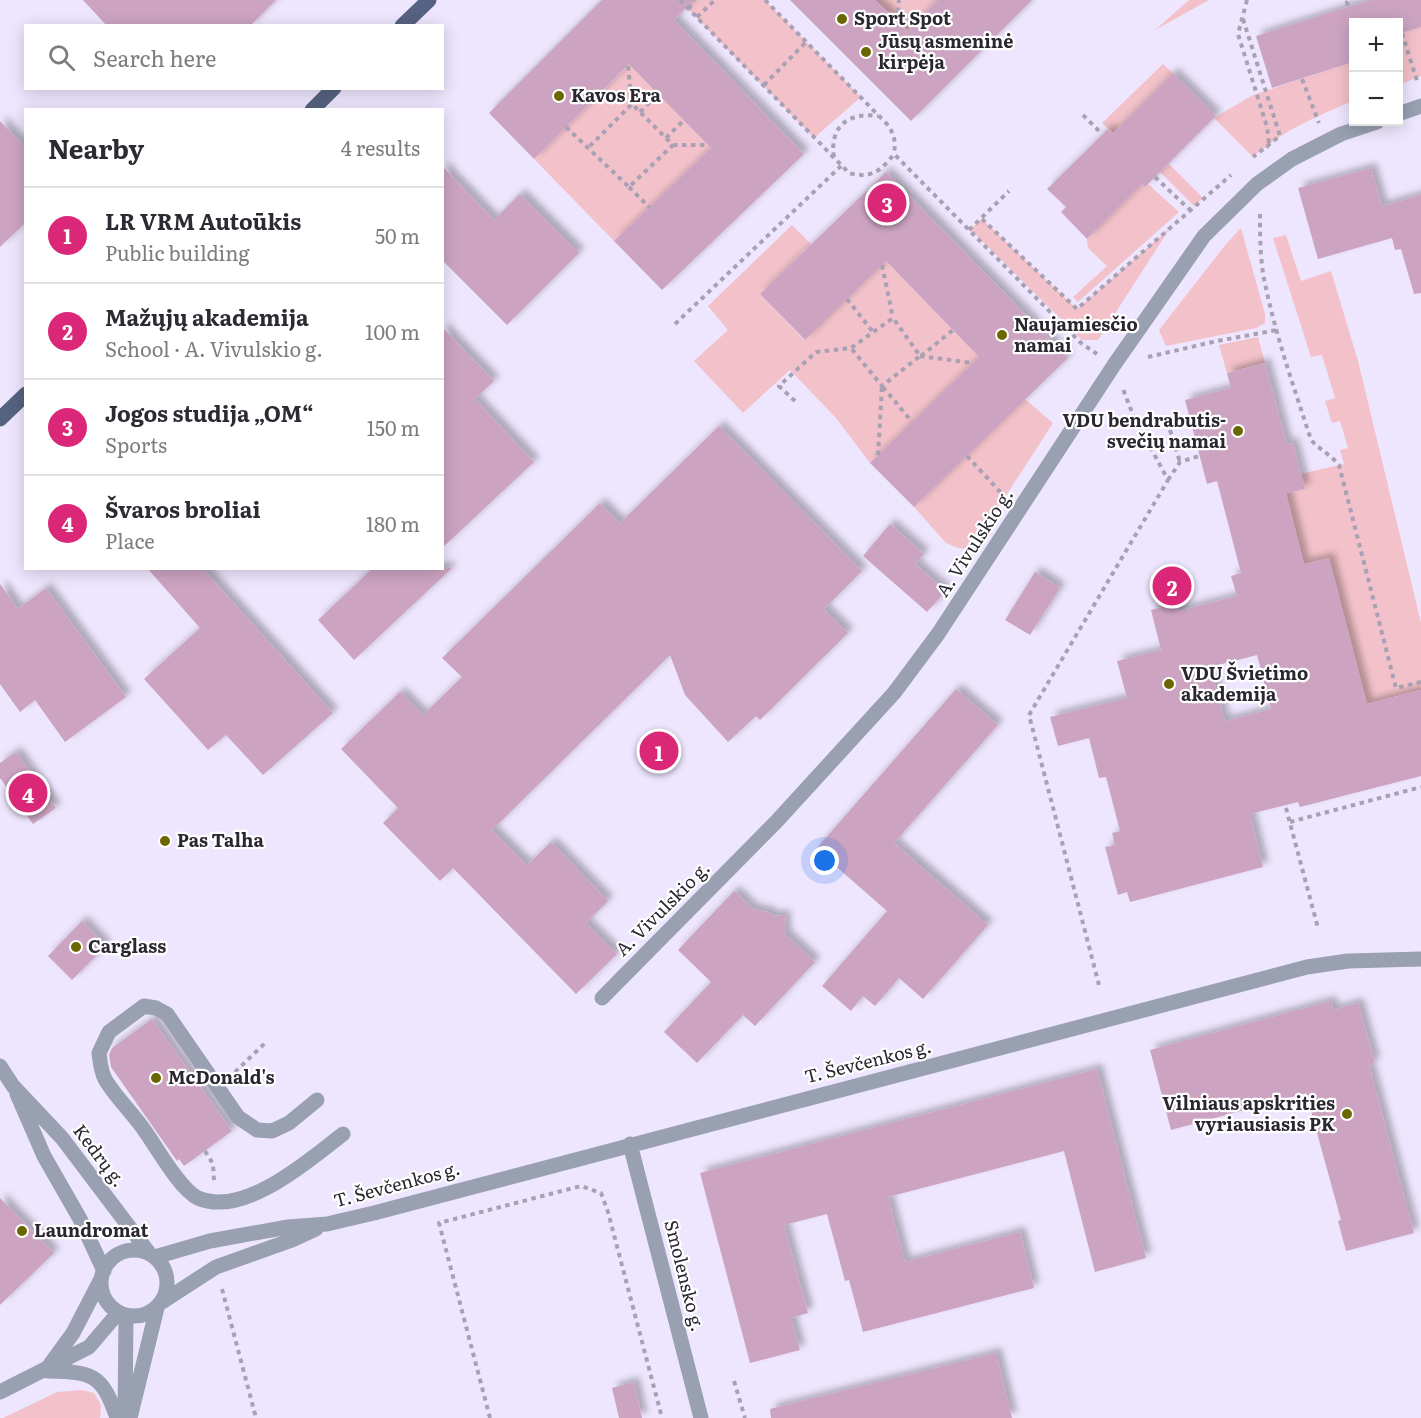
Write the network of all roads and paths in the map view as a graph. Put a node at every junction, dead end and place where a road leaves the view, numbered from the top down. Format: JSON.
{"nodes":[{"id":1,"x":429,"y":0,"type":"edge"},
{"id":2,"x":680,"y":0,"type":"edge"},
{"id":3,"x":694,"y":0,"type":"edge"},
{"id":4,"x":716,"y":0,"type":"edge"},
{"id":5,"x":765,"y":0,"type":"edge"},
{"id":6,"x":899,"y":0,"type":"edge"},
{"id":7,"x":1247,"y":0,"type":"edge"},
{"id":8,"x":1352,"y":0,"type":"edge"},
{"id":9,"x":1348,"y":6,"type":"dead end"},
{"id":10,"x":689,"y":9,"type":"junction"},
{"id":11,"x":697,"y":17,"type":"junction"},
{"id":12,"x":1242,"y":18,"type":"junction"},
{"id":13,"x":897,"y":21,"type":"dead end"},
{"id":14,"x":404,"y":24,"type":"edge"},
{"id":15,"x":1403,"y":36,"type":"edge"},
{"id":16,"x":806,"y":42,"type":"junction"},
{"id":17,"x":628,"y":66,"type":"dead end"},
{"id":18,"x":1302,"y":78,"type":"dead end"},
{"id":19,"x":764,"y":85,"type":"junction"},
{"id":20,"x":332,"y":90,"type":"edge"},
{"id":21,"x":658,"y":94,"type":"dead end"},
{"id":22,"x":1421,"y":94,"type":"edge"},
{"id":23,"x":632,"y":104,"type":"junction"},
{"id":24,"x":1421,"y":106,"type":"edge"},
{"id":25,"x":314,"y":108,"type":"edge"},
{"id":26,"x":640,"y":112,"type":"junction"},
{"id":27,"x":1403,"y":112,"type":"edge"},
{"id":28,"x":1083,"y":115,"type":"dead end"},
{"id":29,"x":879,"y":116,"type":"junction"},
{"id":30,"x":684,"y":120,"type":"dead end"},
{"id":31,"x":1366,"y":126,"type":"edge"},
{"id":32,"x":566,"y":127,"type":"dead end"},
{"id":33,"x":1267,"y":127,"type":"dead end"},
{"id":34,"x":1102,"y":134,"type":"dead end"},
{"id":35,"x":666,"y":138,"type":"junction"},
{"id":36,"x":1325,"y":141,"type":"junction"},
{"id":37,"x":674,"y":145,"type":"junction"},
{"id":38,"x":708,"y":146,"type":"dead end"},
{"id":39,"x":588,"y":148,"type":"junction"},
{"id":40,"x":894,"y":154,"type":"junction"},
{"id":41,"x":834,"y":158,"type":"junction"},
{"id":42,"x":1245,"y":164,"type":"dead end"},
{"id":43,"x":841,"y":166,"type":"junction"},
{"id":44,"x":1236,"y":170,"type":"dead end"},
{"id":45,"x":1155,"y":177,"type":"dead end"},
{"id":46,"x":629,"y":188,"type":"junction"},
{"id":47,"x":1009,"y":191,"type":"dead end"},
{"id":48,"x":650,"y":207,"type":"dead end"},
{"id":49,"x":1190,"y":210,"type":"junction"},
{"id":50,"x":982,"y":219,"type":"junction"},
{"id":51,"x":969,"y":230,"type":"junction"},
{"id":52,"x":882,"y":265,"type":"dead end"},
{"id":53,"x":1265,"y":286,"type":"dead end"},
{"id":54,"x":847,"y":299,"type":"dead end"},
{"id":55,"x":893,"y":318,"type":"junction"},
{"id":56,"x":675,"y":324,"type":"dead end"},
{"id":57,"x":953,"y":330,"type":"dead end"},
{"id":58,"x":1277,"y":330,"type":"junction"},
{"id":59,"x":873,"y":332,"type":"junction"},
{"id":60,"x":1081,"y":343,"type":"dead end"},
{"id":61,"x":851,"y":348,"type":"junction"},
{"id":62,"x":921,"y":356,"type":"junction"},
{"id":63,"x":973,"y":363,"type":"dead end"},
{"id":64,"x":1114,"y":365,"type":"junction"},
{"id":65,"x":882,"y":386,"type":"junction"},
{"id":66,"x":24,"y":396,"type":"edge"},
{"id":67,"x":795,"y":401,"type":"dead end"},
{"id":68,"x":1133,"y":415,"type":"dead end"},
{"id":69,"x":0,"y":419,"type":"edge"},
{"id":70,"x":912,"y":422,"type":"dead end"},
{"id":71,"x":1170,"y":430,"type":"dead end"},
{"id":72,"x":878,"y":455,"type":"dead end"},
{"id":73,"x":967,"y":456,"type":"dead end"},
{"id":74,"x":1199,"y":456,"type":"dead end"},
{"id":75,"x":1180,"y":462,"type":"junction"},
{"id":76,"x":1168,"y":480,"type":"junction"},
{"id":77,"x":1019,"y":511,"type":"junction"},
{"id":78,"x":1421,"y":682,"type":"edge"},
{"id":79,"x":1421,"y":788,"type":"edge"},
{"id":80,"x":1286,"y":808,"type":"dead end"},
{"id":81,"x":1290,"y":822,"type":"junction"},
{"id":82,"x":1318,"y":928,"type":"dead end"},
{"id":83,"x":1421,"y":958,"type":"edge"},
{"id":84,"x":1099,"y":985,"type":"dead end"},
{"id":85,"x":602,"y":998,"type":"dead end"},
{"id":86,"x":266,"y":1042,"type":"dead end"},
{"id":87,"x":0,"y":1065,"type":"edge"},
{"id":88,"x":14,"y":1086,"type":"junction"},
{"id":89,"x":216,"y":1088,"type":"junction"},
{"id":90,"x":317,"y":1100,"type":"dead end"},
{"id":91,"x":343,"y":1134,"type":"dead end"},
{"id":92,"x":630,"y":1144,"type":"junction"},
{"id":93,"x":327,"y":1224,"type":"junction"},
{"id":94,"x":152,"y":1255,"type":"junction"},
{"id":95,"x":103,"y":1274,"type":"junction"},
{"id":96,"x":222,"y":1289,"type":"dead end"},
{"id":97,"x":160,"y":1305,"type":"junction"},
{"id":98,"x":122,"y":1314,"type":"junction"},
{"id":99,"x":45,"y":1371,"type":"junction"},
{"id":100,"x":734,"y":1381,"type":"dead end"},
{"id":101,"x":0,"y":1392,"type":"edge"},
{"id":102,"x":117,"y":1418,"type":"edge"},
{"id":103,"x":125,"y":1418,"type":"edge"},
{"id":104,"x":130,"y":1418,"type":"edge"},
{"id":105,"x":256,"y":1418,"type":"edge"},
{"id":106,"x":490,"y":1418,"type":"edge"},
{"id":107,"x":662,"y":1418,"type":"edge"},
{"id":108,"x":701,"y":1418,"type":"edge"},
{"id":109,"x":745,"y":1418,"type":"edge"}],
"edges":[{"from":1,"to":14,"type":"main road"},
{"from":2,"to":10,"type":"path"},
{"from":3,"to":10,"type":"path"},
{"from":4,"to":11,"type":"path"},
{"from":5,"to":16,"type":"path"},
{"from":6,"to":13,"type":"path"},
{"from":7,"to":12,"type":"path"},
{"from":8,"to":9,"type":"path"},
{"from":10,"to":11,"type":"path"},
{"from":11,"to":19,"type":"path"},
{"from":12,"to":33,"type":"path"},
{"from":12,"to":42,"type":"path"},
{"from":15,"to":22,"type":"path"},
{"from":16,"to":19,"type":"path"},
{"from":16,"to":29,"type":"path"},
{"from":17,"to":23,"type":"path"},
{"from":18,"to":36,"type":"path"},
{"from":19,"to":41,"type":"path"},
{"from":20,"to":25,"type":"main road"},
{"from":21,"to":26,"type":"path"},
{"from":23,"to":26,"type":"path"},
{"from":23,"to":39,"type":"path"},
{"from":24,"to":27,"type":"street"},
{"from":26,"to":35,"type":"path"},
{"from":28,"to":34,"type":"path"},
{"from":29,"to":40,"type":"path"},
{"from":29,"to":41,"type":"path"},
{"from":30,"to":35,"type":"path"},
{"from":31,"to":36,"type":"street","name":"A. Vivulskio g."},
{"from":32,"to":39,"type":"path"},
{"from":35,"to":37,"type":"path"},
{"from":36,"to":64,"type":"street","name":"A. Vivulskio g."},
{"from":37,"to":38,"type":"path"},
{"from":37,"to":46,"type":"path"},
{"from":39,"to":46,"type":"path"},
{"from":40,"to":43,"type":"path"},
{"from":40,"to":51,"type":"path"},
{"from":41,"to":43,"type":"path"},
{"from":43,"to":56,"type":"path"},
{"from":44,"to":49,"type":"path"},
{"from":45,"to":49,"type":"path"},
{"from":46,"to":48,"type":"path"},
{"from":47,"to":50,"type":"path"},
{"from":49,"to":50,"type":"path"},
{"from":50,"to":51,"type":"path"},
{"from":51,"to":60,"type":"path"},
{"from":52,"to":55,"type":"path"},
{"from":53,"to":58,"type":"path"},
{"from":54,"to":59,"type":"path"},
{"from":55,"to":59,"type":"path"},
{"from":55,"to":62,"type":"path"},
{"from":57,"to":62,"type":"path"},
{"from":58,"to":64,"type":"path"},
{"from":58,"to":78,"type":"path"},
{"from":59,"to":61,"type":"path"},
{"from":61,"to":65,"type":"path"},
{"from":61,"to":67,"type":"path"},
{"from":62,"to":63,"type":"path"},
{"from":62,"to":65,"type":"path"},
{"from":64,"to":77,"type":"street","name":"A. Vivulskio g."},
{"from":65,"to":70,"type":"path"},
{"from":65,"to":72,"type":"path"},
{"from":66,"to":69,"type":"main road"},
{"from":68,"to":76,"type":"path"},
{"from":71,"to":75,"type":"path"},
{"from":73,"to":77,"type":"path"},
{"from":74,"to":75,"type":"path"},
{"from":75,"to":76,"type":"path"},
{"from":76,"to":84,"type":"path"},
{"from":77,"to":85,"type":"street","name":"A. Vivulskio g."},
{"from":79,"to":81,"type":"path"},
{"from":80,"to":81,"type":"path"},
{"from":81,"to":82,"type":"path"},
{"from":83,"to":92,"type":"street","name":"T. Ševčenkos g."},
{"from":86,"to":89,"type":"path"},
{"from":87,"to":88,"type":"street","name":"Kedrų g."},
{"from":88,"to":94,"type":"street","name":"Kedrų g."},
{"from":88,"to":95,"type":"street","name":"Kedrų g."},
{"from":89,"to":90,"type":"street"},
{"from":89,"to":91,"type":"street"},
{"from":92,"to":93,"type":"street","name":"T. Ševčenkos g."},
{"from":92,"to":108,"type":"street","name":"Smolensko g."},
{"from":93,"to":94,"type":"street","name":"T. Ševčenkos g."},
{"from":93,"to":97,"type":"street","name":"T. Ševčenkos g."},
{"from":94,"to":95,"type":"street"},
{"from":94,"to":97,"type":"street"},
{"from":95,"to":98,"type":"street"},
{"from":95,"to":99,"type":"street"},
{"from":96,"to":105,"type":"path"},
{"from":97,"to":98,"type":"street"},
{"from":97,"to":104,"type":"street"},
{"from":98,"to":99,"type":"street"},
{"from":98,"to":103,"type":"street"},
{"from":99,"to":101,"type":"street"},
{"from":99,"to":102,"type":"street"},
{"from":100,"to":109,"type":"path"},
{"from":106,"to":107,"type":"path"}]}
